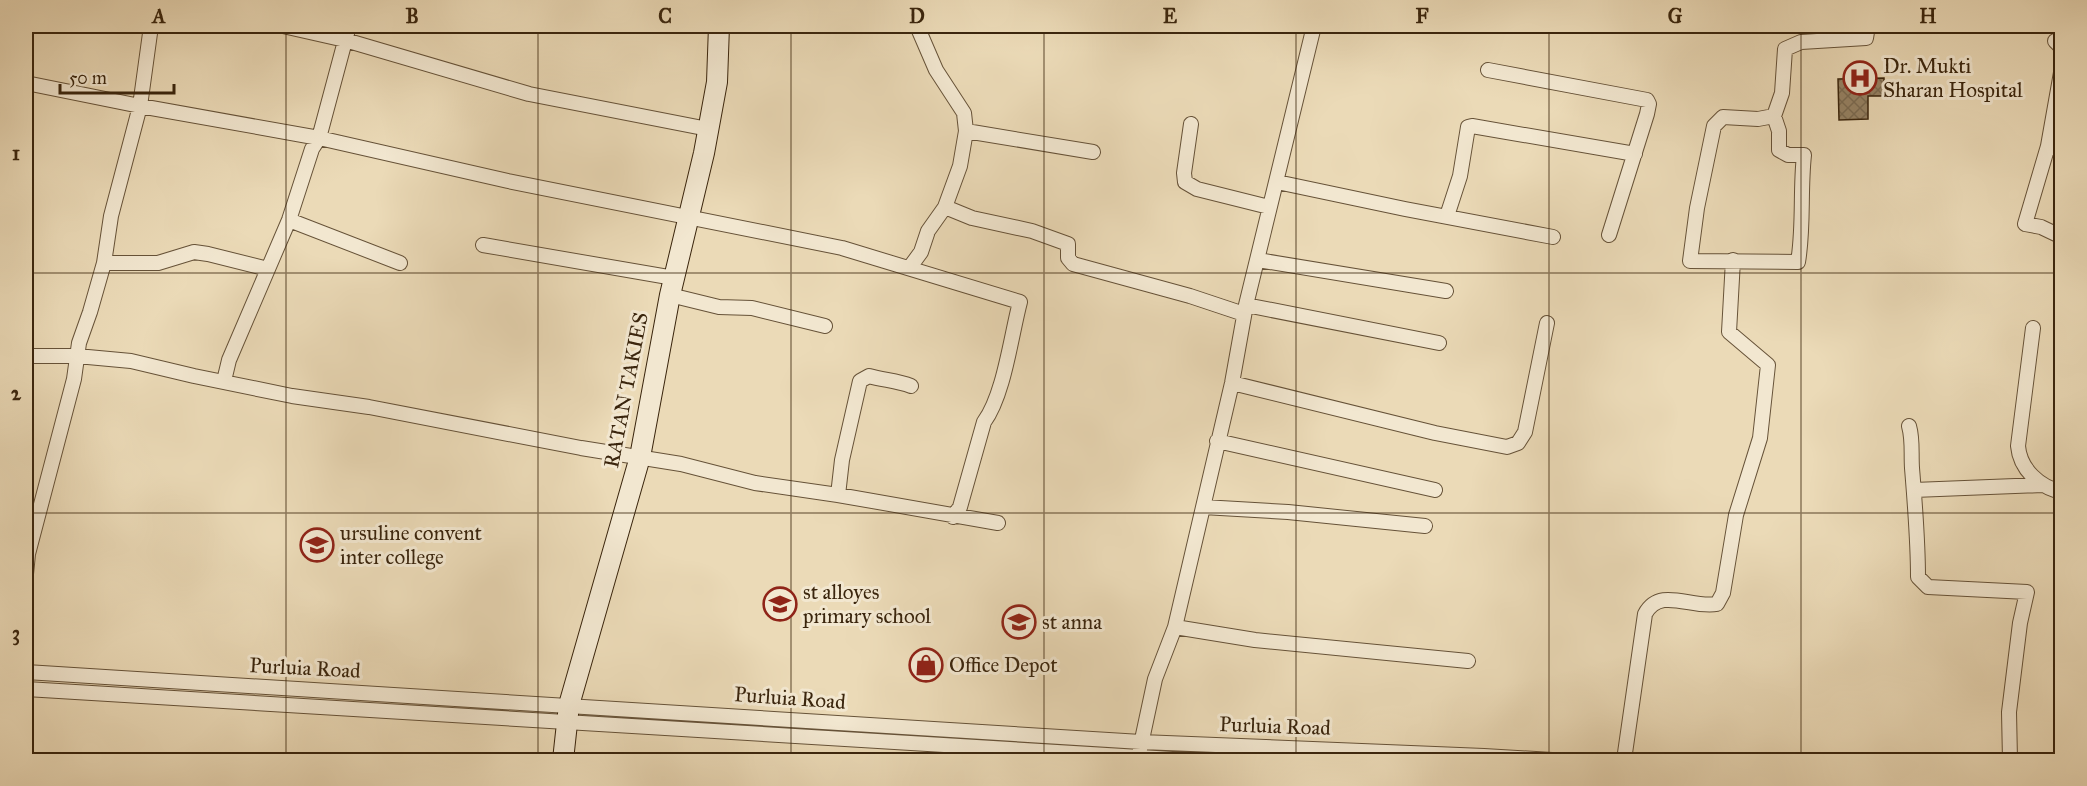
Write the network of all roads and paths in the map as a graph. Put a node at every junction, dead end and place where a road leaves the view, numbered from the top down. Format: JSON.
{"nodes":[{"id":1,"x":151,"y":26,"type":"edge"},
{"id":2,"x":283,"y":26,"type":"edge"},
{"id":3,"x":349,"y":26,"type":"edge"},
{"id":4,"x":719,"y":26,"type":"edge"},
{"id":5,"x":917,"y":26,"type":"edge"},
{"id":6,"x":1314,"y":26,"type":"edge"},
{"id":7,"x":1868,"y":26,"type":"edge"},
{"id":8,"x":345,"y":40,"type":"junction"},
{"id":9,"x":2061,"y":67,"type":"edge"},
{"id":10,"x":1488,"y":70,"type":"dead end"},
{"id":11,"x":26,"y":83,"type":"edge"},
{"id":12,"x":140,"y":106,"type":"junction"},
{"id":13,"x":1774,"y":116,"type":"junction"},
{"id":14,"x":1191,"y":124,"type":"dead end"},
{"id":15,"x":708,"y":129,"type":"junction"},
{"id":16,"x":966,"y":131,"type":"junction"},
{"id":17,"x":319,"y":138,"type":"junction"},
{"id":18,"x":2048,"y":146,"type":"junction"},
{"id":19,"x":2061,"y":150,"type":"edge"},
{"id":20,"x":1093,"y":152,"type":"dead end"},
{"id":21,"x":1635,"y":154,"type":"junction"},
{"id":22,"x":1277,"y":182,"type":"junction"},
{"id":23,"x":945,"y":207,"type":"junction"},
{"id":24,"x":1269,"y":207,"type":"junction"},
{"id":25,"x":1447,"y":216,"type":"junction"},
{"id":26,"x":690,"y":217,"type":"junction"},
{"id":27,"x":289,"y":220,"type":"junction"},
{"id":28,"x":1610,"y":235,"type":"dead end"},
{"id":29,"x":1554,"y":237,"type":"dead end"},
{"id":30,"x":2061,"y":237,"type":"edge"},
{"id":31,"x":483,"y":245,"type":"dead end"},
{"id":32,"x":1258,"y":260,"type":"junction"},
{"id":33,"x":1733,"y":260,"type":"junction"},
{"id":34,"x":104,"y":264,"type":"junction"},
{"id":35,"x":400,"y":264,"type":"dead end"},
{"id":36,"x":910,"y":267,"type":"junction"},
{"id":37,"x":268,"y":268,"type":"junction"},
{"id":38,"x":672,"y":286,"type":"junction"},
{"id":39,"x":1446,"y":291,"type":"dead end"},
{"id":40,"x":1245,"y":310,"type":"junction"},
{"id":41,"x":1547,"y":323,"type":"dead end"},
{"id":42,"x":825,"y":326,"type":"dead end"},
{"id":43,"x":2033,"y":328,"type":"dead end"},
{"id":44,"x":1439,"y":343,"type":"dead end"},
{"id":45,"x":26,"y":356,"type":"edge"},
{"id":46,"x":77,"y":356,"type":"junction"},
{"id":47,"x":224,"y":381,"type":"junction"},
{"id":48,"x":1232,"y":383,"type":"junction"},
{"id":49,"x":911,"y":386,"type":"dead end"},
{"id":50,"x":1909,"y":426,"type":"dead end"},
{"id":51,"x":1217,"y":441,"type":"junction"},
{"id":52,"x":640,"y":457,"type":"junction"},
{"id":53,"x":2042,"y":485,"type":"junction"},
{"id":54,"x":1435,"y":490,"type":"dead end"},
{"id":55,"x":1914,"y":490,"type":"junction"},
{"id":56,"x":2061,"y":492,"type":"edge"},
{"id":57,"x":838,"y":495,"type":"junction"},
{"id":58,"x":1203,"y":507,"type":"junction"},
{"id":59,"x":953,"y":517,"type":"junction"},
{"id":60,"x":998,"y":523,"type":"dead end"},
{"id":61,"x":1425,"y":526,"type":"dead end"},
{"id":62,"x":26,"y":574,"type":"edge"},
{"id":63,"x":1175,"y":627,"type":"junction"},
{"id":64,"x":1468,"y":661,"type":"dead end"},
{"id":65,"x":26,"y":672,"type":"edge"},
{"id":66,"x":26,"y":689,"type":"edge"},
{"id":67,"x":568,"y":714,"type":"junction"},
{"id":68,"x":1141,"y":742,"type":"junction"},
{"id":69,"x":1139,"y":758,"type":"junction"},
{"id":70,"x":563,"y":760,"type":"edge"},
{"id":71,"x":1189,"y":760,"type":"edge"},
{"id":72,"x":1552,"y":760,"type":"edge"},
{"id":73,"x":1624,"y":760,"type":"edge"},
{"id":74,"x":2010,"y":760,"type":"edge"}],
"edges":[{"from":1,"to":12,"type":"street"},
{"from":2,"to":8,"type":"street"},
{"from":3,"to":8,"type":"street"},
{"from":4,"to":15,"type":"street","name":"RATAN TAKIES"},
{"from":5,"to":16,"type":"street"},
{"from":6,"to":22,"type":"street"},
{"from":7,"to":13,"type":"street"},
{"from":8,"to":15,"type":"street"},
{"from":8,"to":17,"type":"street"},
{"from":9,"to":18,"type":"street"},
{"from":10,"to":21,"type":"street"},
{"from":11,"to":12,"type":"street"},
{"from":12,"to":17,"type":"street"},
{"from":12,"to":34,"type":"street"},
{"from":13,"to":33,"type":"street"},
{"from":13,"to":33,"type":"street"},
{"from":14,"to":24,"type":"street"},
{"from":15,"to":26,"type":"street","name":"RATAN TAKIES"},
{"from":16,"to":20,"type":"street"},
{"from":16,"to":23,"type":"street"},
{"from":17,"to":26,"type":"street"},
{"from":17,"to":27,"type":"street"},
{"from":18,"to":19,"type":"street"},
{"from":18,"to":30,"type":"street"},
{"from":21,"to":25,"type":"street"},
{"from":21,"to":28,"type":"street"},
{"from":22,"to":24,"type":"street"},
{"from":22,"to":25,"type":"street"},
{"from":23,"to":36,"type":"street"},
{"from":23,"to":40,"type":"street"},
{"from":24,"to":32,"type":"street"},
{"from":25,"to":29,"type":"street"},
{"from":26,"to":36,"type":"street"},
{"from":26,"to":38,"type":"street","name":"RATAN TAKIES"},
{"from":27,"to":35,"type":"street"},
{"from":27,"to":37,"type":"street"},
{"from":31,"to":38,"type":"street"},
{"from":32,"to":39,"type":"street"},
{"from":32,"to":40,"type":"street"},
{"from":33,"to":73,"type":"street"},
{"from":34,"to":37,"type":"street"},
{"from":34,"to":46,"type":"street"},
{"from":36,"to":59,"type":"street"},
{"from":37,"to":47,"type":"street"},
{"from":38,"to":42,"type":"street"},
{"from":38,"to":52,"type":"street","name":"RATAN TAKIES"},
{"from":40,"to":44,"type":"street"},
{"from":40,"to":48,"type":"street"},
{"from":41,"to":48,"type":"street"},
{"from":43,"to":53,"type":"street"},
{"from":45,"to":46,"type":"street"},
{"from":46,"to":47,"type":"street"},
{"from":46,"to":62,"type":"street"},
{"from":47,"to":52,"type":"street"},
{"from":48,"to":51,"type":"street"},
{"from":49,"to":57,"type":"street"},
{"from":50,"to":55,"type":"street"},
{"from":51,"to":54,"type":"street"},
{"from":51,"to":58,"type":"street"},
{"from":52,"to":57,"type":"street"},
{"from":52,"to":67,"type":"street","name":"RATAN TAKIES"},
{"from":53,"to":55,"type":"street"},
{"from":53,"to":56,"type":"street"},
{"from":55,"to":74,"type":"street"},
{"from":57,"to":59,"type":"street"},
{"from":58,"to":61,"type":"street"},
{"from":58,"to":63,"type":"street"},
{"from":59,"to":60,"type":"street"},
{"from":63,"to":64,"type":"street"},
{"from":63,"to":68,"type":"street"},
{"from":65,"to":67,"type":"street","name":"Purluia Road"},
{"from":66,"to":67,"type":"street","name":"Purluia Road"},
{"from":67,"to":68,"type":"street","name":"Purluia Road"},
{"from":67,"to":69,"type":"street","name":"Purluia Road"},
{"from":67,"to":70,"type":"street","name":"RATAN TAKIES"},
{"from":68,"to":69,"type":"street"},
{"from":68,"to":72,"type":"street","name":"Purluia Road"},
{"from":69,"to":71,"type":"street","name":"Purluia Road"}]}
